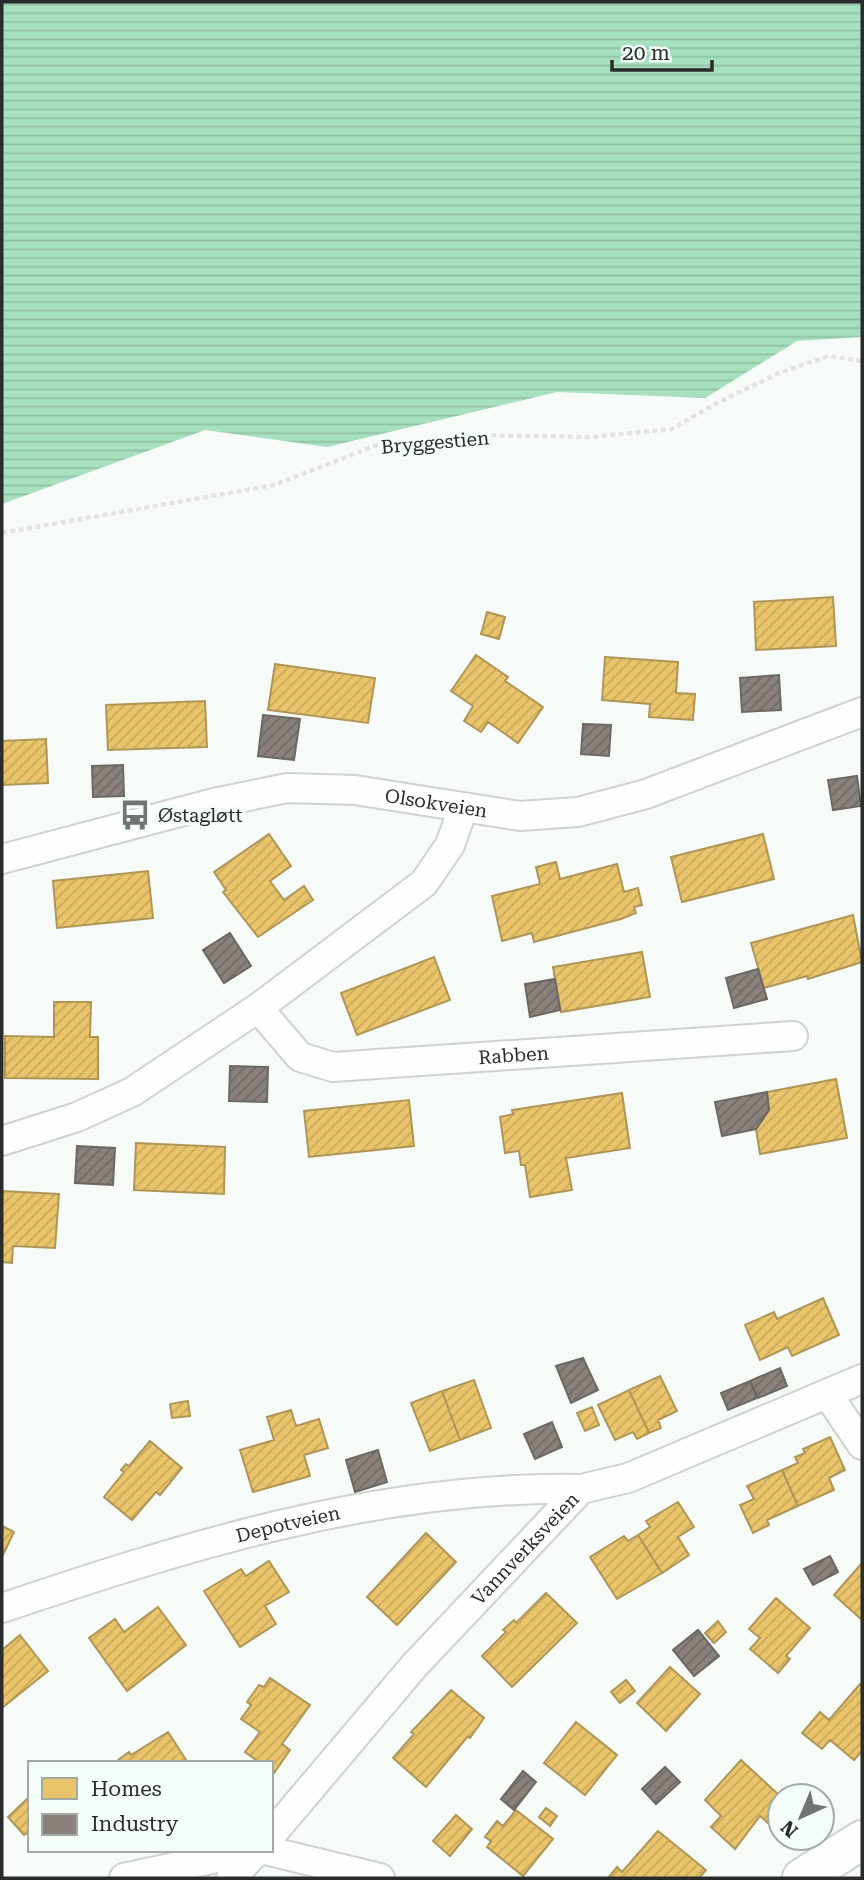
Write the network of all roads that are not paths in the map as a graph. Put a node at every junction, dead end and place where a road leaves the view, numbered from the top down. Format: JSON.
{"nodes":[{"id":1,"x":862,"y":712,"type":"edge"},
{"id":2,"x":463,"y":808,"type":"junction"},
{"id":3,"x":2,"y":859,"type":"edge"},
{"id":4,"x":258,"y":1008,"type":"junction"},
{"id":5,"x":793,"y":1036,"type":"dead end"},
{"id":6,"x":2,"y":1141,"type":"edge"},
{"id":7,"x":862,"y":1379,"type":"edge"},
{"id":8,"x":828,"y":1395,"type":"junction"},
{"id":9,"x":862,"y":1446,"type":"edge"},
{"id":10,"x":581,"y":1489,"type":"junction"},
{"id":11,"x":2,"y":1608,"type":"edge"},
{"id":12,"x":273,"y":1833,"type":"edge"},
{"id":13,"x":862,"y":1840,"type":"edge"},
{"id":14,"x":246,"y":1852,"type":"edge"},
{"id":15,"x":253,"y":1852,"type":"edge"},
{"id":16,"x":273,"y":1852,"type":"edge"},
{"id":17,"x":124,"y":1878,"type":"edge"},
{"id":18,"x":231,"y":1878,"type":"edge"},
{"id":19,"x":380,"y":1878,"type":"edge"},
{"id":20,"x":802,"y":1878,"type":"edge"}],
"edges":[{"from":1,"to":2,"type":"street","name":"Olsokveien"},
{"from":2,"to":3,"type":"street","name":"Olsokveien"},
{"from":2,"to":4,"type":"street"},
{"from":4,"to":5,"type":"street","name":"Rabben"},
{"from":4,"to":6,"type":"street"},
{"from":7,"to":8,"type":"street","name":"Vannverksveien"},
{"from":8,"to":9,"type":"street"},
{"from":8,"to":10,"type":"street","name":"Vannverksveien"},
{"from":10,"to":11,"type":"street","name":"Depotveien"},
{"from":10,"to":12,"type":"street","name":"Vannverksveien"},
{"from":13,"to":20,"type":"main road"},
{"from":14,"to":17,"type":"street"},
{"from":15,"to":18,"type":"street"},
{"from":16,"to":19,"type":"street"}]}
